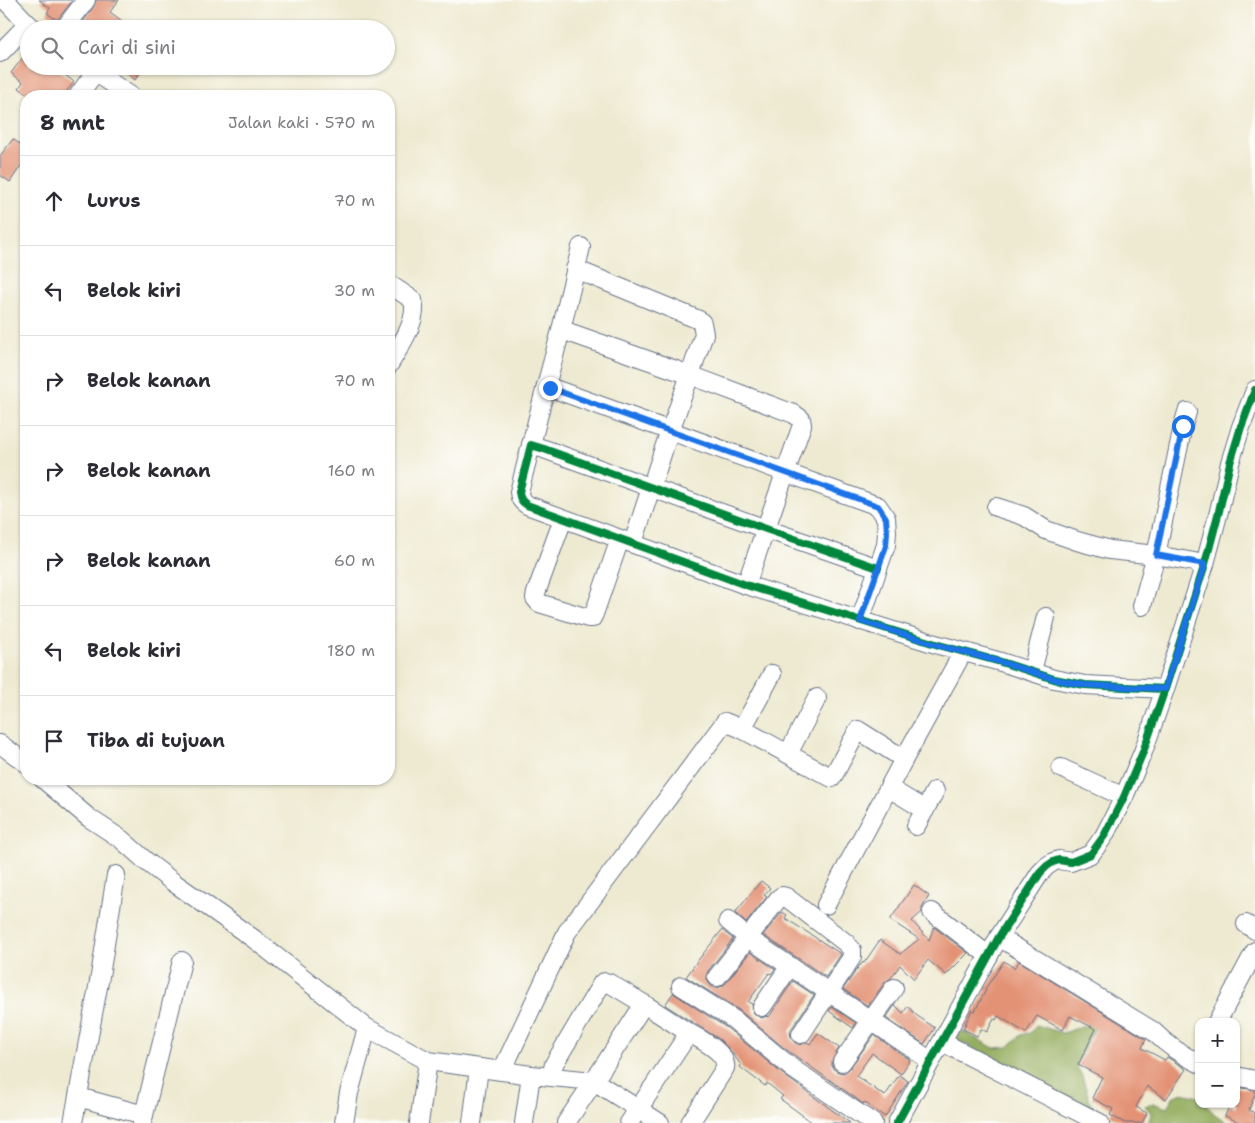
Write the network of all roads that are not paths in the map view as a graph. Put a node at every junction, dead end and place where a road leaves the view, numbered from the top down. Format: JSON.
{"nodes":[{"id":1,"x":5,"y":0,"type":"edge"},
{"id":2,"x":86,"y":0,"type":"edge"},
{"id":3,"x":25,"y":20,"type":"edge"},
{"id":4,"x":71,"y":20,"type":"edge"},
{"id":5,"x":20,"y":36,"type":"edge"},
{"id":6,"x":0,"y":53,"type":"edge"},
{"id":7,"x":88,"y":75,"type":"edge"},
{"id":8,"x":100,"y":75,"type":"edge"},
{"id":9,"x":81,"y":90,"type":"edge"},
{"id":10,"x":122,"y":90,"type":"edge"},
{"id":11,"x":581,"y":247,"type":"dead end"},
{"id":12,"x":575,"y":269,"type":"junction"},
{"id":13,"x":395,"y":288,"type":"edge"},
{"id":14,"x":561,"y":330,"type":"junction"},
{"id":15,"x":395,"y":355,"type":"edge"},
{"id":16,"x":690,"y":375,"type":"junction"},
{"id":17,"x":546,"y":386,"type":"junction"},
{"id":18,"x":1255,"y":390,"type":"edge"},
{"id":19,"x":1187,"y":412,"type":"dead end"},
{"id":20,"x":670,"y":431,"type":"junction"},
{"id":21,"x":531,"y":445,"type":"junction"},
{"id":22,"x":785,"y":472,"type":"junction"},
{"id":23,"x":650,"y":488,"type":"junction"},
{"id":24,"x":996,"y":507,"type":"dead end"},
{"id":25,"x":563,"y":519,"type":"junction"},
{"id":26,"x":766,"y":529,"type":"junction"},
{"id":27,"x":627,"y":541,"type":"junction"},
{"id":28,"x":1156,"y":555,"type":"junction"},
{"id":29,"x":1205,"y":564,"type":"junction"},
{"id":30,"x":878,"y":568,"type":"junction"},
{"id":31,"x":746,"y":585,"type":"junction"},
{"id":32,"x":1142,"y":606,"type":"dead end"},
{"id":33,"x":1046,"y":617,"type":"dead end"},
{"id":34,"x":860,"y":621,"type":"junction"},
{"id":35,"x":963,"y":652,"type":"junction"},
{"id":36,"x":1032,"y":672,"type":"junction"},
{"id":37,"x":772,"y":674,"type":"dead end"},
{"id":38,"x":1165,"y":689,"type":"junction"},
{"id":39,"x":818,"y":698,"type":"dead end"},
{"id":40,"x":742,"y":729,"type":"junction"},
{"id":41,"x":0,"y":744,"type":"edge"},
{"id":42,"x":788,"y":754,"type":"junction"},
{"id":43,"x":904,"y":758,"type":"junction"},
{"id":44,"x":20,"y":759,"type":"edge"},
{"id":45,"x":1061,"y":768,"type":"dead end"},
{"id":46,"x":50,"y":785,"type":"edge"},
{"id":47,"x":889,"y":788,"type":"junction"},
{"id":48,"x":935,"y":791,"type":"dead end"},
{"id":49,"x":1124,"y":797,"type":"junction"},
{"id":50,"x":925,"y":810,"type":"junction"},
{"id":51,"x":916,"y":826,"type":"dead end"},
{"id":52,"x":116,"y":875,"type":"dead end"},
{"id":53,"x":826,"y":905,"type":"dead end"},
{"id":54,"x":932,"y":912,"type":"dead end"},
{"id":55,"x":728,"y":921,"type":"dead end"},
{"id":56,"x":999,"y":937,"type":"junction"},
{"id":57,"x":748,"y":938,"type":"junction"},
{"id":58,"x":1255,"y":951,"type":"edge"},
{"id":59,"x":989,"y":956,"type":"junction"},
{"id":60,"x":182,"y":961,"type":"dead end"},
{"id":61,"x":790,"y":966,"type":"junction"},
{"id":62,"x":717,"y":977,"type":"dead end"},
{"id":63,"x":681,"y":986,"type":"dead end"},
{"id":64,"x":894,"y":988,"type":"dead end"},
{"id":65,"x":829,"y":992,"type":"junction"},
{"id":66,"x":644,"y":1004,"type":"junction"},
{"id":67,"x":762,"y":1007,"type":"dead end"},
{"id":68,"x":1219,"y":1018,"type":"edge"},
{"id":69,"x":871,"y":1020,"type":"junction"},
{"id":70,"x":368,"y":1028,"type":"junction"},
{"id":71,"x":689,"y":1032,"type":"junction"},
{"id":72,"x":801,"y":1034,"type":"dead end"},
{"id":73,"x":942,"y":1042,"type":"junction"},
{"id":74,"x":1195,"y":1060,"type":"edge"},
{"id":75,"x":428,"y":1061,"type":"junction"},
{"id":76,"x":931,"y":1061,"type":"junction"},
{"id":77,"x":842,"y":1062,"type":"dead end"},
{"id":78,"x":479,"y":1068,"type":"junction"},
{"id":79,"x":502,"y":1071,"type":"junction"},
{"id":80,"x":531,"y":1075,"type":"junction"},
{"id":81,"x":551,"y":1077,"type":"junction"},
{"id":82,"x":1240,"y":1077,"type":"edge"},
{"id":83,"x":1255,"y":1080,"type":"edge"},
{"id":84,"x":594,"y":1081,"type":"junction"},
{"id":85,"x":78,"y":1097,"type":"junction"},
{"id":86,"x":633,"y":1116,"type":"edge"},
{"id":87,"x":143,"y":1119,"type":"edge"},
{"id":88,"x":73,"y":1123,"type":"edge"},
{"id":89,"x":344,"y":1123,"type":"edge"},
{"id":90,"x":419,"y":1123,"type":"edge"},
{"id":91,"x":472,"y":1123,"type":"edge"},
{"id":92,"x":524,"y":1123,"type":"edge"},
{"id":93,"x":566,"y":1123,"type":"edge"},
{"id":94,"x":660,"y":1123,"type":"edge"},
{"id":95,"x":690,"y":1123,"type":"edge"},
{"id":96,"x":873,"y":1123,"type":"edge"},
{"id":97,"x":897,"y":1123,"type":"edge"},
{"id":98,"x":1100,"y":1123,"type":"edge"}],
"edges":[{"from":1,"to":3,"type":"street"},
{"from":2,"to":4,"type":"street"},
{"from":5,"to":6,"type":"street"},
{"from":7,"to":9,"type":"street"},
{"from":8,"to":10,"type":"street"},
{"from":11,"to":12,"type":"street"},
{"from":12,"to":14,"type":"street"},
{"from":12,"to":16,"type":"street"},
{"from":13,"to":15,"type":"street"},
{"from":14,"to":16,"type":"street"},
{"from":14,"to":17,"type":"street"},
{"from":16,"to":20,"type":"street"},
{"from":16,"to":22,"type":"street"},
{"from":17,"to":20,"type":"street"},
{"from":17,"to":21,"type":"street"},
{"from":18,"to":29,"type":"street"},
{"from":19,"to":28,"type":"street"},
{"from":20,"to":22,"type":"street"},
{"from":20,"to":23,"type":"street"},
{"from":21,"to":23,"type":"street"},
{"from":21,"to":25,"type":"street"},
{"from":22,"to":26,"type":"street"},
{"from":22,"to":30,"type":"street"},
{"from":23,"to":26,"type":"street"},
{"from":23,"to":27,"type":"street"},
{"from":24,"to":28,"type":"street"},
{"from":25,"to":27,"type":"street"},
{"from":25,"to":27,"type":"street"},
{"from":26,"to":30,"type":"street"},
{"from":26,"to":31,"type":"street"},
{"from":27,"to":31,"type":"street"},
{"from":28,"to":29,"type":"street"},
{"from":28,"to":32,"type":"street"},
{"from":29,"to":38,"type":"street"},
{"from":30,"to":34,"type":"street"},
{"from":31,"to":34,"type":"street"},
{"from":33,"to":36,"type":"street"},
{"from":34,"to":35,"type":"street"},
{"from":35,"to":36,"type":"street"},
{"from":35,"to":43,"type":"street"},
{"from":36,"to":38,"type":"street"},
{"from":37,"to":40,"type":"street"},
{"from":38,"to":49,"type":"street"},
{"from":39,"to":42,"type":"street"},
{"from":40,"to":42,"type":"street"},
{"from":40,"to":79,"type":"street"},
{"from":41,"to":44,"type":"street"},
{"from":42,"to":43,"type":"street"},
{"from":43,"to":47,"type":"street"},
{"from":45,"to":49,"type":"street"},
{"from":46,"to":70,"type":"street"},
{"from":47,"to":50,"type":"street"},
{"from":47,"to":53,"type":"street"},
{"from":48,"to":50,"type":"street"},
{"from":49,"to":56,"type":"street"},
{"from":50,"to":51,"type":"street"},
{"from":52,"to":85,"type":"street"},
{"from":54,"to":59,"type":"street"},
{"from":55,"to":57,"type":"street"},
{"from":56,"to":59,"type":"street"},
{"from":56,"to":74,"type":"street"},
{"from":57,"to":61,"type":"street"},
{"from":57,"to":62,"type":"street"},
{"from":57,"to":65,"type":"street"},
{"from":58,"to":68,"type":"street"},
{"from":59,"to":73,"type":"street"},
{"from":60,"to":87,"type":"street"},
{"from":61,"to":65,"type":"street"},
{"from":61,"to":67,"type":"street"},
{"from":63,"to":96,"type":"street"},
{"from":64,"to":69,"type":"street"},
{"from":65,"to":69,"type":"street"},
{"from":65,"to":72,"type":"street"},
{"from":66,"to":71,"type":"street"},
{"from":66,"to":81,"type":"street"},
{"from":66,"to":84,"type":"street"},
{"from":69,"to":76,"type":"street"},
{"from":69,"to":77,"type":"street"},
{"from":70,"to":75,"type":"street"},
{"from":70,"to":89,"type":"street"},
{"from":71,"to":86,"type":"street"},
{"from":71,"to":95,"type":"street"},
{"from":73,"to":76,"type":"street"},
{"from":73,"to":98,"type":"street"},
{"from":75,"to":78,"type":"street"},
{"from":75,"to":90,"type":"street"},
{"from":76,"to":97,"type":"street"},
{"from":78,"to":79,"type":"street"},
{"from":78,"to":91,"type":"street"},
{"from":79,"to":80,"type":"street"},
{"from":80,"to":81,"type":"street"},
{"from":80,"to":92,"type":"street"},
{"from":81,"to":84,"type":"street"},
{"from":82,"to":83,"type":"street"},
{"from":84,"to":86,"type":"street"},
{"from":84,"to":93,"type":"street"},
{"from":85,"to":87,"type":"street"},
{"from":85,"to":88,"type":"street"},
{"from":86,"to":94,"type":"street"}]}
